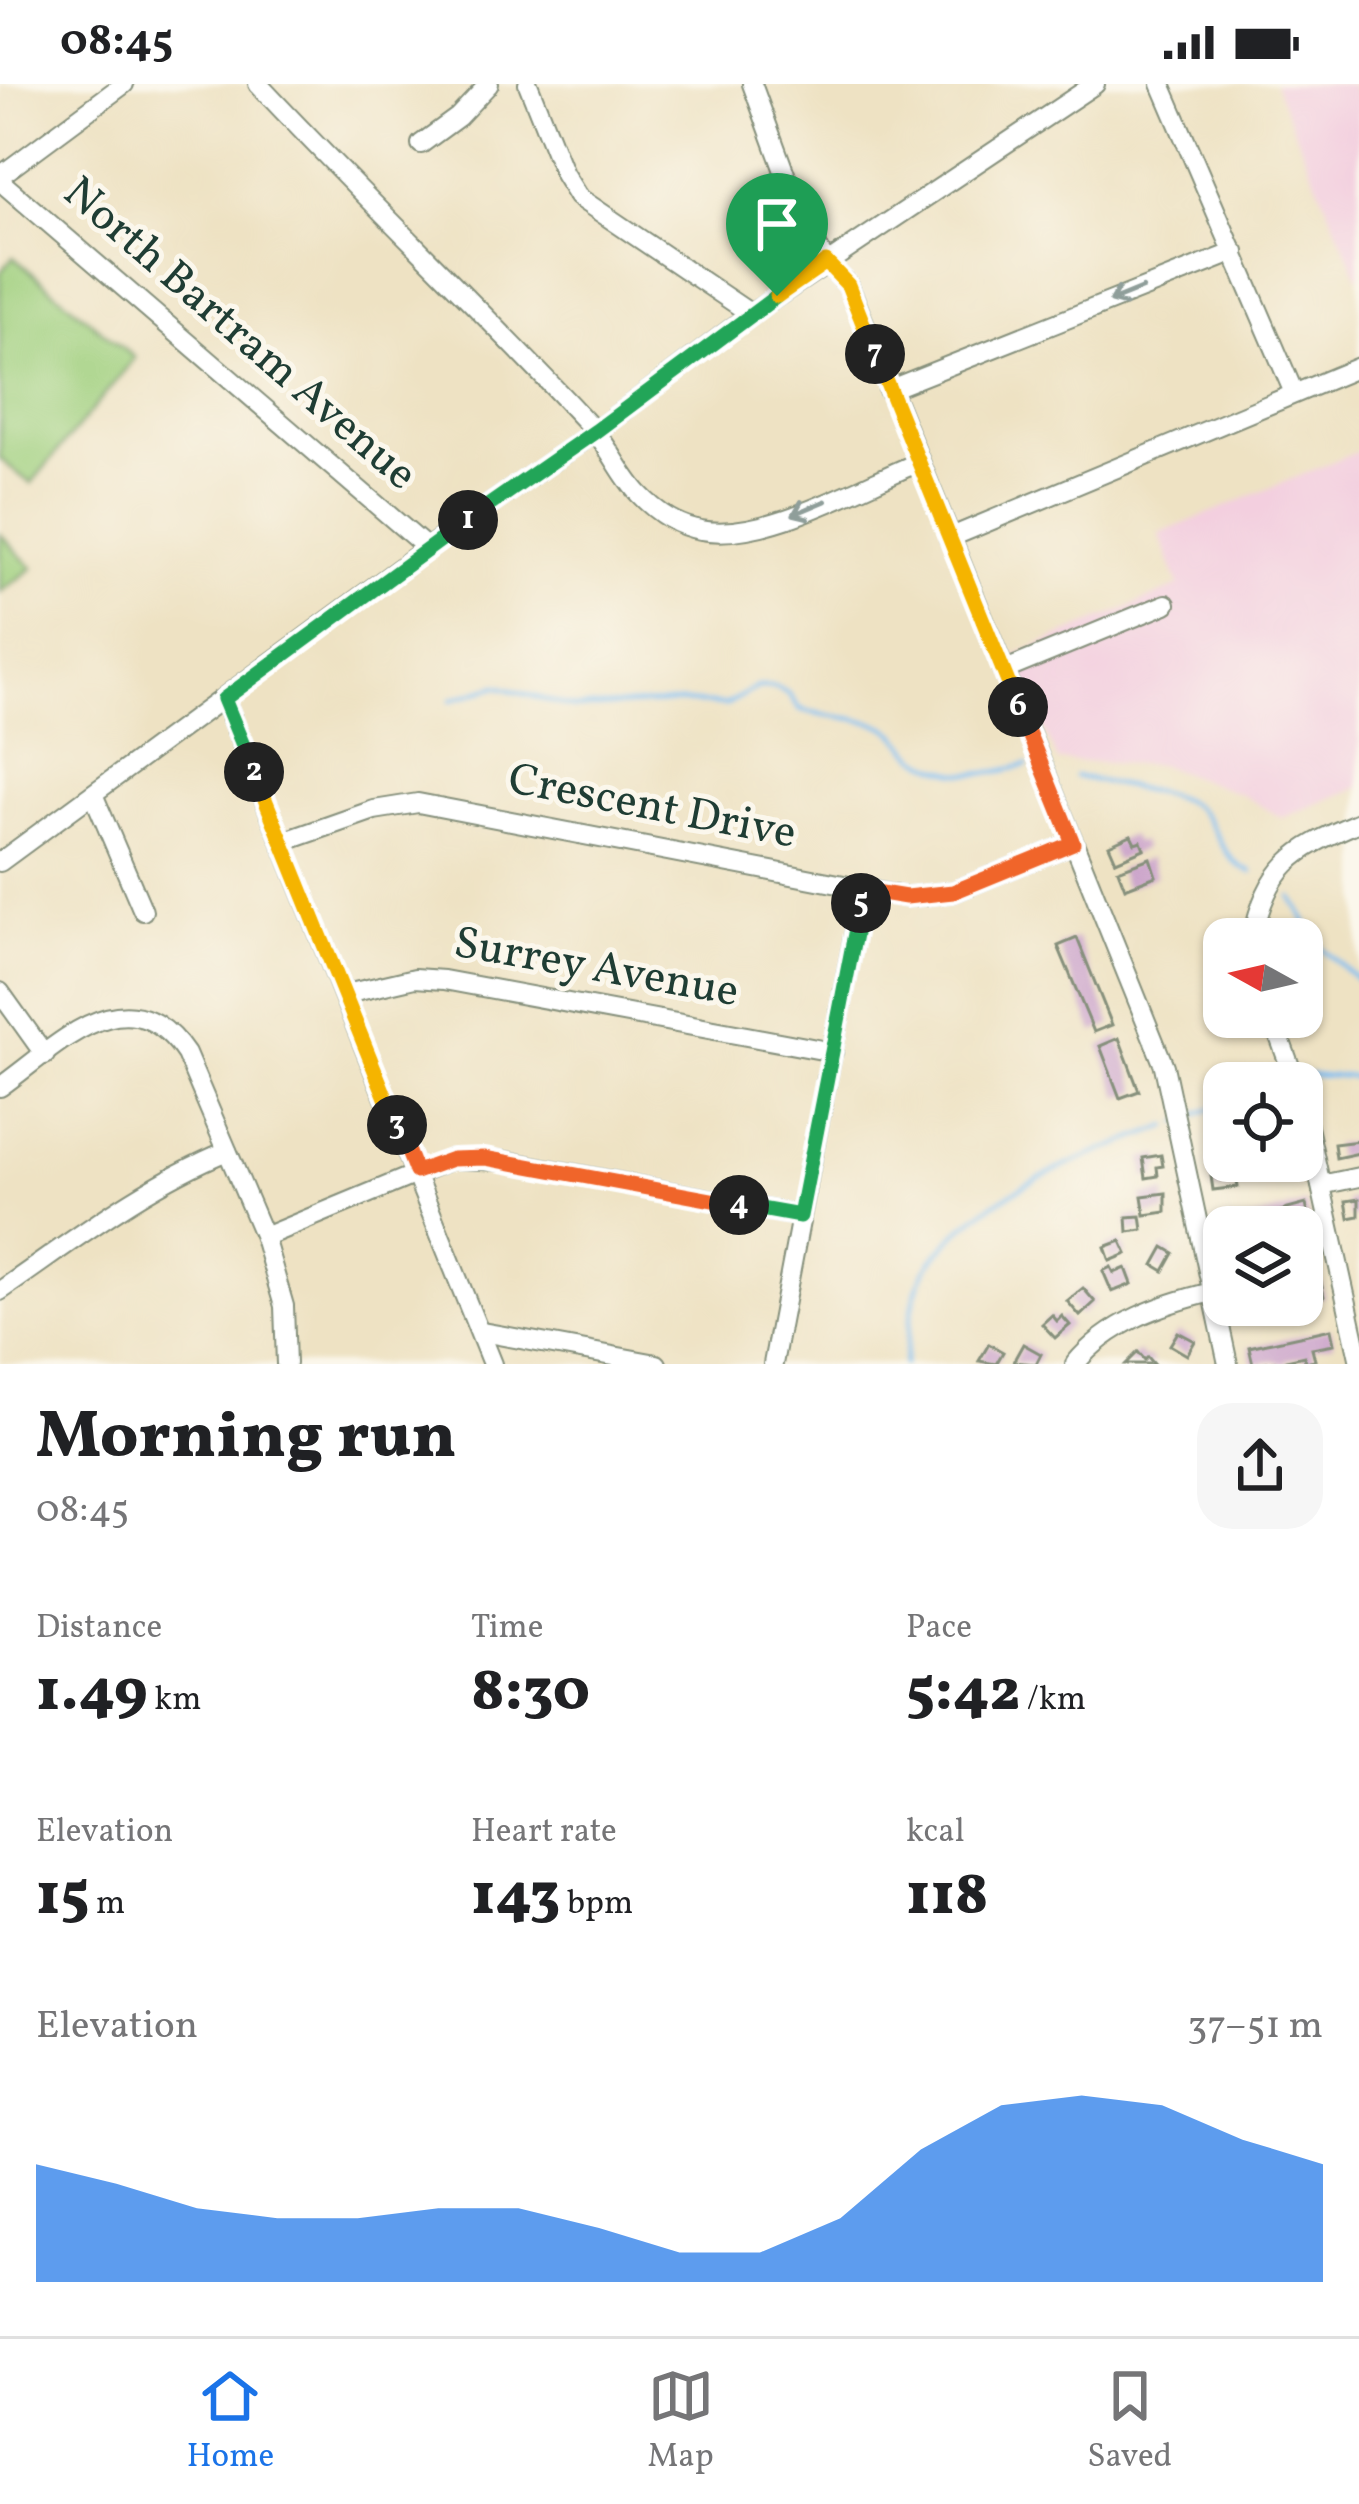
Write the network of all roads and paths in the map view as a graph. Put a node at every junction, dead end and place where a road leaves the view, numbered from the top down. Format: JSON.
{"nodes":[{"id":1,"x":124,"y":84,"type":"edge"},
{"id":2,"x":258,"y":84,"type":"edge"},
{"id":3,"x":489,"y":84,"type":"edge"},
{"id":4,"x":528,"y":84,"type":"edge"},
{"id":5,"x":752,"y":84,"type":"edge"},
{"id":6,"x":1095,"y":84,"type":"edge"},
{"id":7,"x":1161,"y":84,"type":"edge"},
{"id":8,"x":422,"y":144,"type":"dead end"},
{"id":9,"x":0,"y":178,"type":"edge"},
{"id":10,"x":1235,"y":252,"type":"junction"},
{"id":11,"x":826,"y":262,"type":"junction"},
{"id":12,"x":751,"y":314,"type":"junction"},
{"id":13,"x":1359,"y":367,"type":"edge"},
{"id":14,"x":888,"y":390,"type":"junction"},
{"id":15,"x":1294,"y":393,"type":"junction"},
{"id":16,"x":596,"y":431,"type":"junction"},
{"id":17,"x":917,"y":463,"type":"junction"},
{"id":18,"x":949,"y":538,"type":"junction"},
{"id":19,"x":427,"y":548,"type":"junction"},
{"id":20,"x":1166,"y":604,"type":"dead end"},
{"id":21,"x":1003,"y":670,"type":"junction"},
{"id":22,"x":224,"y":699,"type":"junction"},
{"id":23,"x":93,"y":794,"type":"junction"},
{"id":24,"x":1359,"y":822,"type":"edge"},
{"id":25,"x":283,"y":842,"type":"junction"},
{"id":26,"x":1073,"y":843,"type":"junction"},
{"id":27,"x":0,"y":862,"type":"edge"},
{"id":28,"x":863,"y":890,"type":"junction"},
{"id":29,"x":143,"y":911,"type":"dead end"},
{"id":30,"x":1258,"y":918,"type":"edge"},
{"id":31,"x":0,"y":992,"type":"edge"},
{"id":32,"x":346,"y":994,"type":"junction"},
{"id":33,"x":833,"y":1052,"type":"junction"},
{"id":34,"x":45,"y":1055,"type":"junction"},
{"id":35,"x":0,"y":1087,"type":"edge"},
{"id":36,"x":227,"y":1151,"type":"junction"},
{"id":37,"x":416,"y":1172,"type":"junction"},
{"id":38,"x":1359,"y":1177,"type":"edge"},
{"id":39,"x":1320,"y":1182,"type":"edge"},
{"id":40,"x":1321,"y":1185,"type":"junction"},
{"id":41,"x":800,"y":1216,"type":"junction"},
{"id":42,"x":264,"y":1237,"type":"junction"},
{"id":43,"x":1203,"y":1250,"type":"edge"},
{"id":44,"x":0,"y":1291,"type":"edge"},
{"id":45,"x":1203,"y":1294,"type":"edge"},
{"id":46,"x":1220,"y":1326,"type":"edge"},
{"id":47,"x":482,"y":1332,"type":"junction"},
{"id":48,"x":1359,"y":1358,"type":"edge"},
{"id":49,"x":286,"y":1364,"type":"edge"},
{"id":50,"x":492,"y":1364,"type":"edge"},
{"id":51,"x":657,"y":1364,"type":"edge"},
{"id":52,"x":773,"y":1364,"type":"edge"},
{"id":53,"x":1075,"y":1364,"type":"edge"},
{"id":54,"x":1228,"y":1364,"type":"edge"}],
"edges":[{"from":1,"to":9,"type":"street"},
{"from":2,"to":16,"type":"street"},
{"from":3,"to":8,"type":"street"},
{"from":4,"to":12,"type":"street"},
{"from":5,"to":11,"type":"street"},
{"from":6,"to":11,"type":"street"},
{"from":7,"to":10,"type":"street"},
{"from":9,"to":19,"type":"street","name":"North Bartram Avenue"},
{"from":10,"to":14,"type":"street","one_way":true},
{"from":10,"to":15,"type":"street"},
{"from":11,"to":12,"type":"street"},
{"from":11,"to":14,"type":"street"},
{"from":12,"to":16,"type":"street"},
{"from":13,"to":15,"type":"street"},
{"from":14,"to":17,"type":"street"},
{"from":15,"to":18,"type":"street"},
{"from":17,"to":16,"type":"street","one_way":true},
{"from":16,"to":19,"type":"street"},
{"from":17,"to":18,"type":"street"},
{"from":18,"to":21,"type":"street"},
{"from":19,"to":22,"type":"street"},
{"from":20,"to":21,"type":"street"},
{"from":21,"to":26,"type":"street"},
{"from":22,"to":23,"type":"street"},
{"from":22,"to":25,"type":"street"},
{"from":23,"to":27,"type":"street"},
{"from":23,"to":29,"type":"street"},
{"from":24,"to":30,"type":"street"},
{"from":25,"to":28,"type":"street","name":"Crescent Drive"},
{"from":25,"to":32,"type":"street"},
{"from":26,"to":28,"type":"street","name":"Crescent Drive"},
{"from":26,"to":43,"type":"street"},
{"from":28,"to":33,"type":"street"},
{"from":31,"to":34,"type":"street"},
{"from":32,"to":33,"type":"street","name":"Surrey Avenue"},
{"from":32,"to":37,"type":"street"},
{"from":33,"to":41,"type":"street"},
{"from":34,"to":35,"type":"street"},
{"from":34,"to":36,"type":"street"},
{"from":36,"to":42,"type":"street"},
{"from":36,"to":44,"type":"street"},
{"from":37,"to":41,"type":"street"},
{"from":37,"to":42,"type":"street"},
{"from":37,"to":47,"type":"street"},
{"from":38,"to":40,"type":"street"},
{"from":39,"to":40,"type":"street"},
{"from":40,"to":48,"type":"street"},
{"from":41,"to":52,"type":"street"},
{"from":42,"to":49,"type":"street"},
{"from":45,"to":53,"type":"street"},
{"from":46,"to":54,"type":"street"},
{"from":47,"to":50,"type":"street"},
{"from":47,"to":51,"type":"street"}]}
